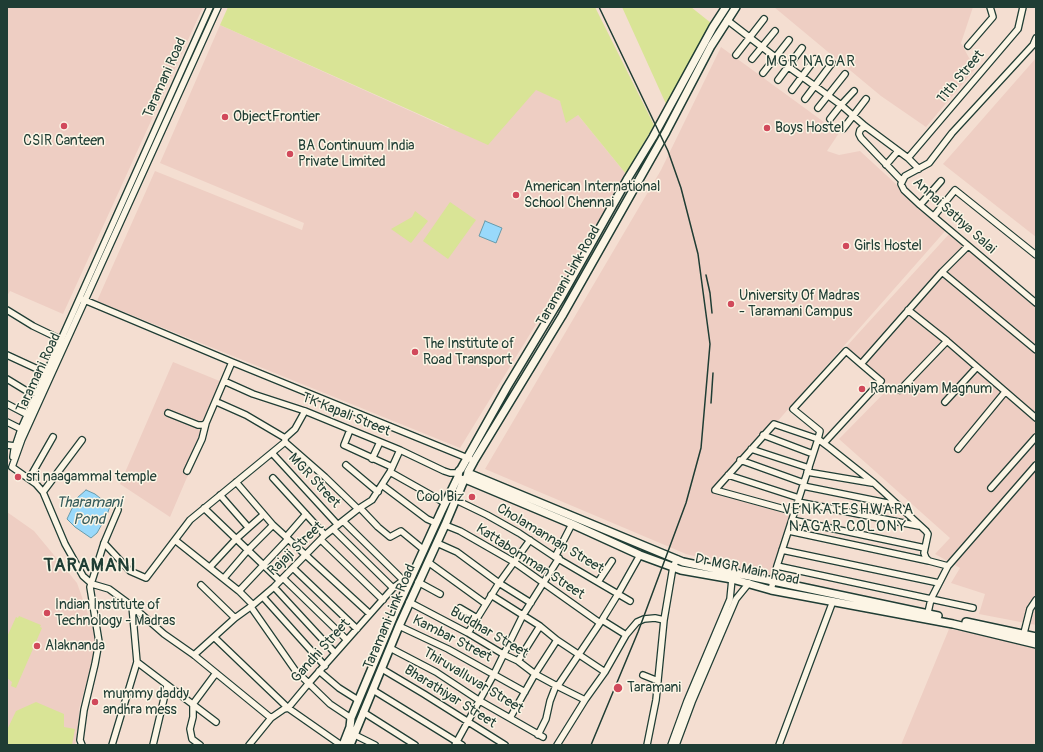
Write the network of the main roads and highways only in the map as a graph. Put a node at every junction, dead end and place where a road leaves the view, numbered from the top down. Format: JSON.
{"nodes":[{"id":1,"x":726,"y":7,"type":"edge"},
{"id":2,"x":736,"y":7,"type":"edge"},
{"id":3,"x":463,"y":475,"type":"junction"},
{"id":4,"x":927,"y":616,"type":"junction"},
{"id":5,"x":1036,"y":637,"type":"edge"},
{"id":6,"x":1023,"y":638,"type":"junction"},
{"id":7,"x":1036,"y":644,"type":"edge"},
{"id":8,"x":342,"y":745,"type":"edge"},
{"id":9,"x":350,"y":745,"type":"edge"}],
"edges":[{"from":1,"to":3,"type":"main road","name":"Taramani Link Road"},
{"from":2,"to":3,"type":"main road","name":"Taramani Link Road"},
{"from":3,"to":4,"type":"main road","name":"Dr MGR Main Road"},
{"from":3,"to":4,"type":"main road","name":"Dr MGR Main Road"},
{"from":3,"to":8,"type":"main road","name":"Taramani Link Road"},
{"from":3,"to":9,"type":"main road","name":"Taramani Link Road"},
{"from":4,"to":6,"type":"main road","name":"Dr MGR Main Road"},
{"from":5,"to":6,"type":"main road","name":"Dr MGR Main Road"},
{"from":6,"to":7,"type":"main road","name":"Dr MGR Main Road"}]}
